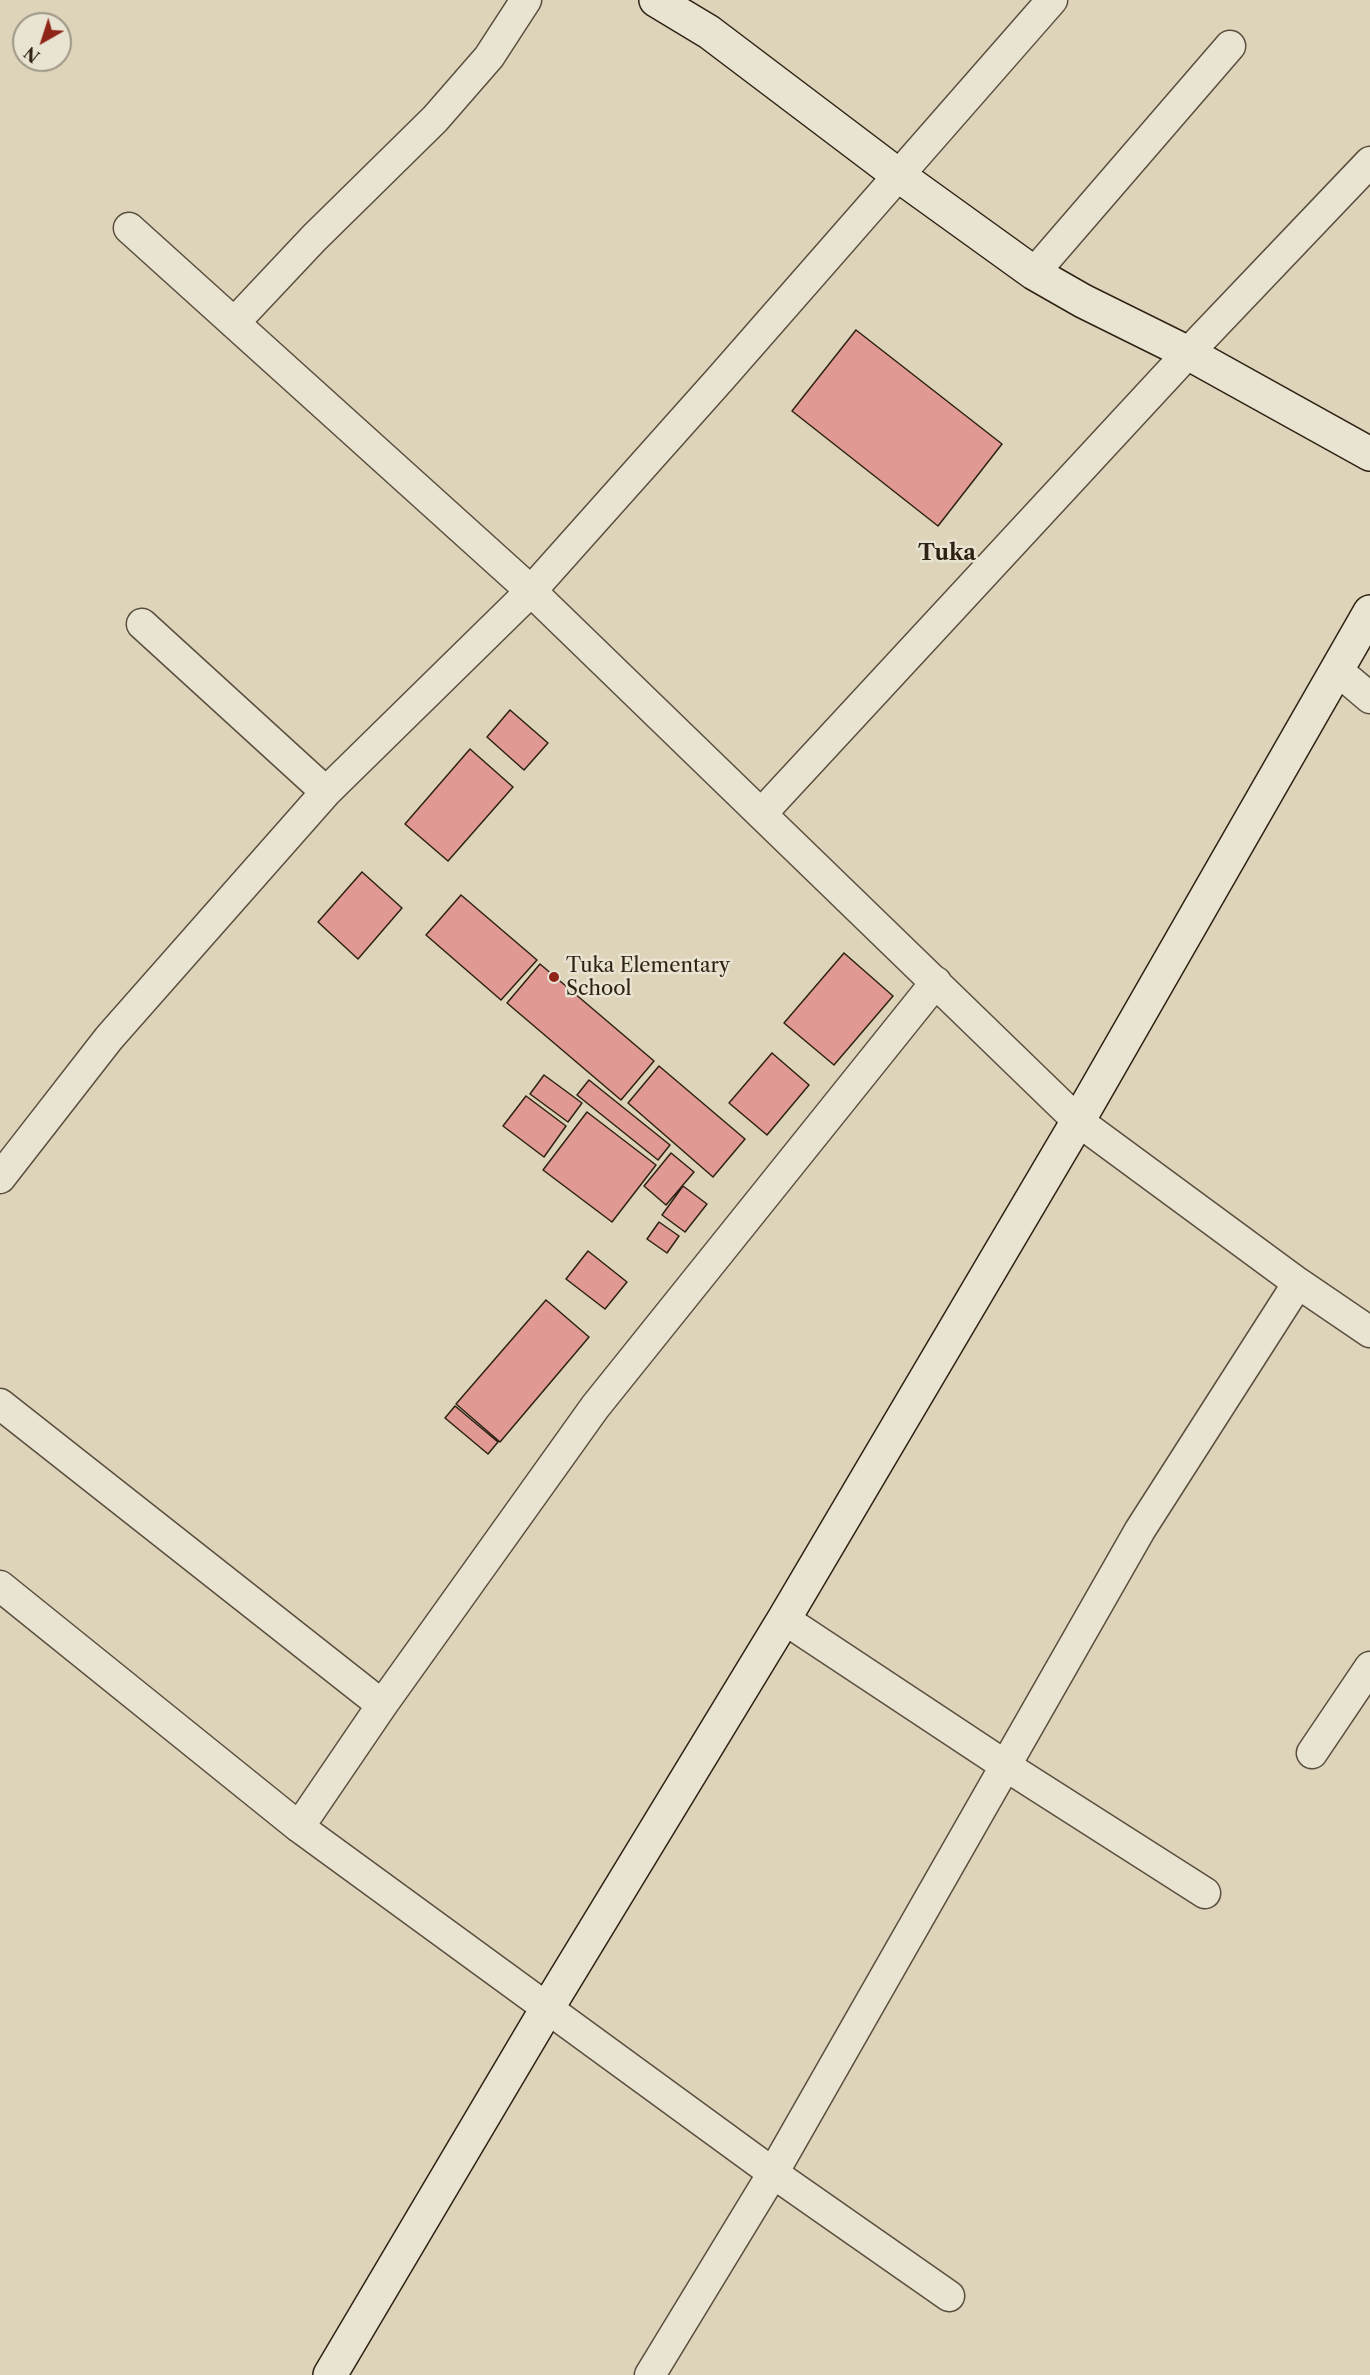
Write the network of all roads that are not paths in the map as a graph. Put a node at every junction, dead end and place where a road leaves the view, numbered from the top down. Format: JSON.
{"nodes":[{"id":1,"x":526,"y":0,"type":"edge"},
{"id":2,"x":656,"y":0,"type":"edge"},
{"id":3,"x":1052,"y":0,"type":"edge"},
{"id":4,"x":1230,"y":46,"type":"dead end"},
{"id":5,"x":1370,"y":162,"type":"edge"},
{"id":6,"x":898,"y":175,"type":"junction"},
{"id":7,"x":129,"y":228,"type":"dead end"},
{"id":8,"x":1034,"y":273,"type":"junction"},
{"id":9,"x":234,"y":323,"type":"junction"},
{"id":10,"x":1188,"y":353,"type":"junction"},
{"id":11,"x":1370,"y":454,"type":"edge"},
{"id":12,"x":531,"y":591,"type":"junction"},
{"id":13,"x":1370,"y":612,"type":"edge"},
{"id":14,"x":142,"y":624,"type":"dead end"},
{"id":15,"x":1337,"y":670,"type":"junction"},
{"id":16,"x":1370,"y":698,"type":"edge"},
{"id":17,"x":326,"y":792,"type":"junction"},
{"id":18,"x":762,"y":813,"type":"junction"},
{"id":19,"x":936,"y":982,"type":"junction"},
{"id":20,"x":1078,"y":1121,"type":"junction"},
{"id":21,"x":0,"y":1178,"type":"edge"},
{"id":22,"x":1298,"y":1283,"type":"junction"},
{"id":23,"x":1370,"y":1332,"type":"edge"},
{"id":24,"x":0,"y":1404,"type":"edge"},
{"id":25,"x":0,"y":1586,"type":"edge"},
{"id":26,"x":784,"y":1619,"type":"junction"},
{"id":27,"x":1370,"y":1667,"type":"edge"},
{"id":28,"x":381,"y":1705,"type":"junction"},
{"id":29,"x":1312,"y":1753,"type":"dead end"},
{"id":30,"x":1006,"y":1766,"type":"junction"},
{"id":31,"x":299,"y":1827,"type":"junction"},
{"id":32,"x":1205,"y":1893,"type":"dead end"},
{"id":33,"x":548,"y":2007,"type":"junction"},
{"id":34,"x":773,"y":2173,"type":"junction"},
{"id":35,"x":949,"y":2296,"type":"dead end"},
{"id":36,"x":330,"y":2375,"type":"edge"},
{"id":37,"x":650,"y":2375,"type":"edge"}],
"edges":[{"from":1,"to":9,"type":"street"},
{"from":2,"to":6,"type":"street"},
{"from":3,"to":6,"type":"street"},
{"from":4,"to":8,"type":"street"},
{"from":5,"to":10,"type":"street"},
{"from":6,"to":8,"type":"street"},
{"from":6,"to":12,"type":"street"},
{"from":7,"to":9,"type":"street"},
{"from":8,"to":10,"type":"street"},
{"from":9,"to":12,"type":"street"},
{"from":10,"to":11,"type":"street"},
{"from":10,"to":18,"type":"street"},
{"from":12,"to":17,"type":"street"},
{"from":12,"to":18,"type":"street"},
{"from":13,"to":15,"type":"street"},
{"from":14,"to":17,"type":"street"},
{"from":15,"to":16,"type":"street"},
{"from":15,"to":20,"type":"street"},
{"from":17,"to":21,"type":"street"},
{"from":18,"to":19,"type":"street"},
{"from":19,"to":20,"type":"street"},
{"from":19,"to":28,"type":"street"},
{"from":20,"to":22,"type":"street"},
{"from":20,"to":26,"type":"street"},
{"from":22,"to":23,"type":"street"},
{"from":22,"to":30,"type":"street"},
{"from":24,"to":28,"type":"street"},
{"from":25,"to":31,"type":"street"},
{"from":26,"to":30,"type":"street"},
{"from":26,"to":33,"type":"street"},
{"from":27,"to":29,"type":"street"},
{"from":28,"to":31,"type":"street"},
{"from":30,"to":32,"type":"street"},
{"from":30,"to":34,"type":"street"},
{"from":31,"to":33,"type":"street"},
{"from":33,"to":34,"type":"street"},
{"from":33,"to":36,"type":"street"},
{"from":34,"to":35,"type":"street"},
{"from":34,"to":37,"type":"street"}]}
